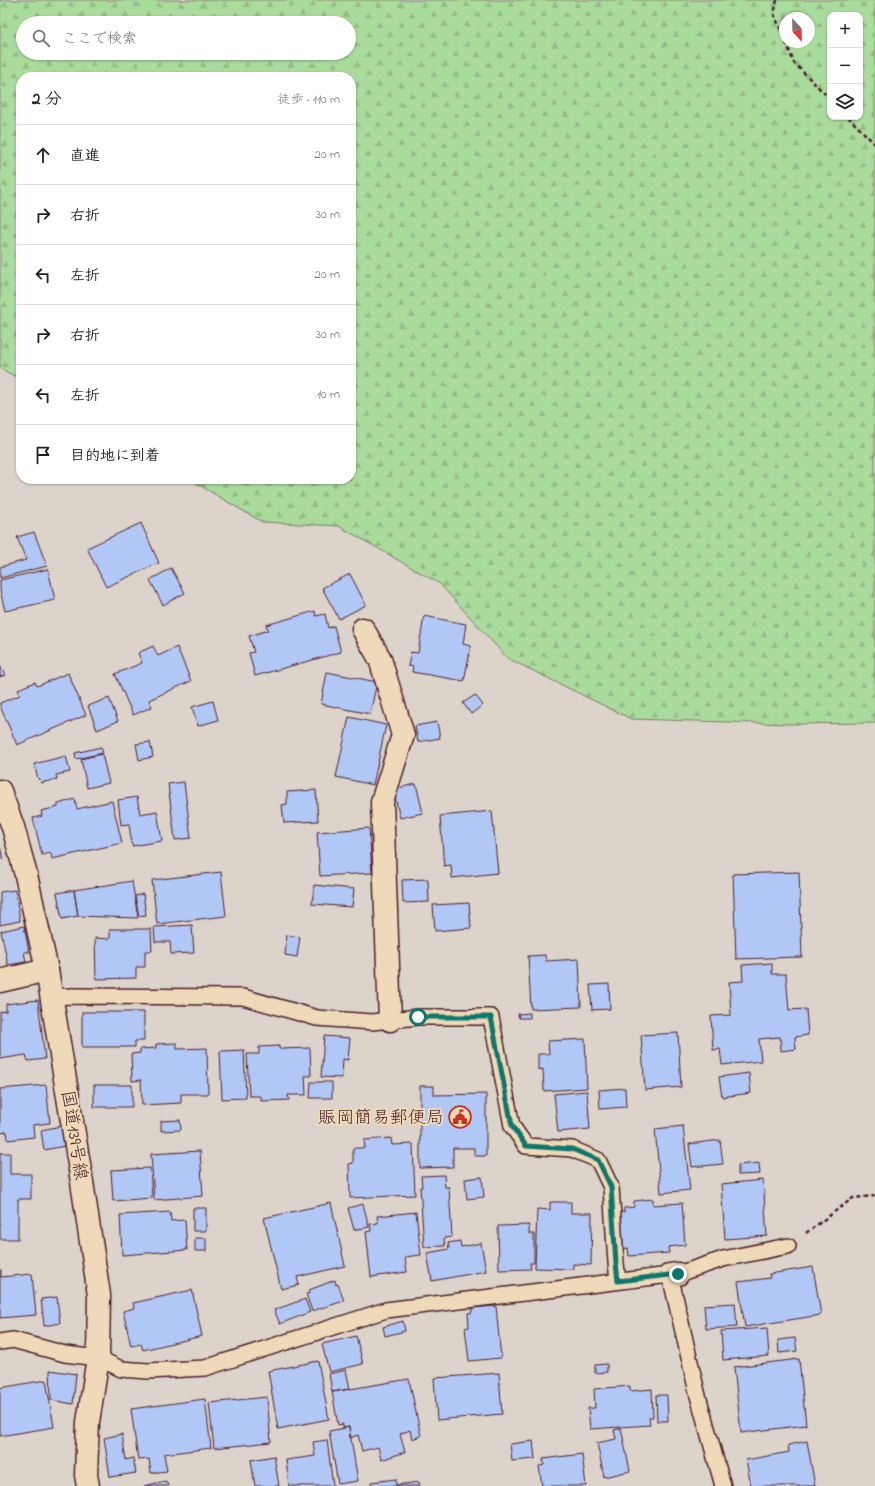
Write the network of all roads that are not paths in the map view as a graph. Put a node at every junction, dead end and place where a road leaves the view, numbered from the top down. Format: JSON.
{"nodes":[{"id":1,"x":363,"y":629,"type":"dead end"},
{"id":2,"x":0,"y":791,"type":"edge"},
{"id":3,"x":47,"y":970,"type":"junction"},
{"id":4,"x":0,"y":980,"type":"edge"},
{"id":5,"x":51,"y":997,"type":"junction"},
{"id":6,"x":390,"y":1020,"type":"junction"},
{"id":7,"x":788,"y":1246,"type":"road end"},
{"id":8,"x":674,"y":1274,"type":"junction"},
{"id":9,"x":618,"y":1281,"type":"junction"},
{"id":10,"x":0,"y":1342,"type":"edge"},
{"id":11,"x":98,"y":1358,"type":"junction"},
{"id":12,"x":88,"y":1486,"type":"edge"},
{"id":13,"x":723,"y":1486,"type":"edge"}],
"edges":[{"from":1,"to":6,"type":"main road"},
{"from":2,"to":3,"type":"main road","name":"国道139号線"},
{"from":3,"to":4,"type":"main road"},
{"from":3,"to":5,"type":"main road","name":"国道139号線"},
{"from":5,"to":6,"type":"lane"},
{"from":5,"to":11,"type":"main road","name":"国道139号線"},
{"from":6,"to":9,"type":"lane"},
{"from":7,"to":8,"type":"lane"},
{"from":8,"to":9,"type":"lane"},
{"from":8,"to":13,"type":"lane"},
{"from":9,"to":11,"type":"lane"},
{"from":10,"to":11,"type":"lane"},
{"from":11,"to":12,"type":"main road","name":"国道139号線"}]}
